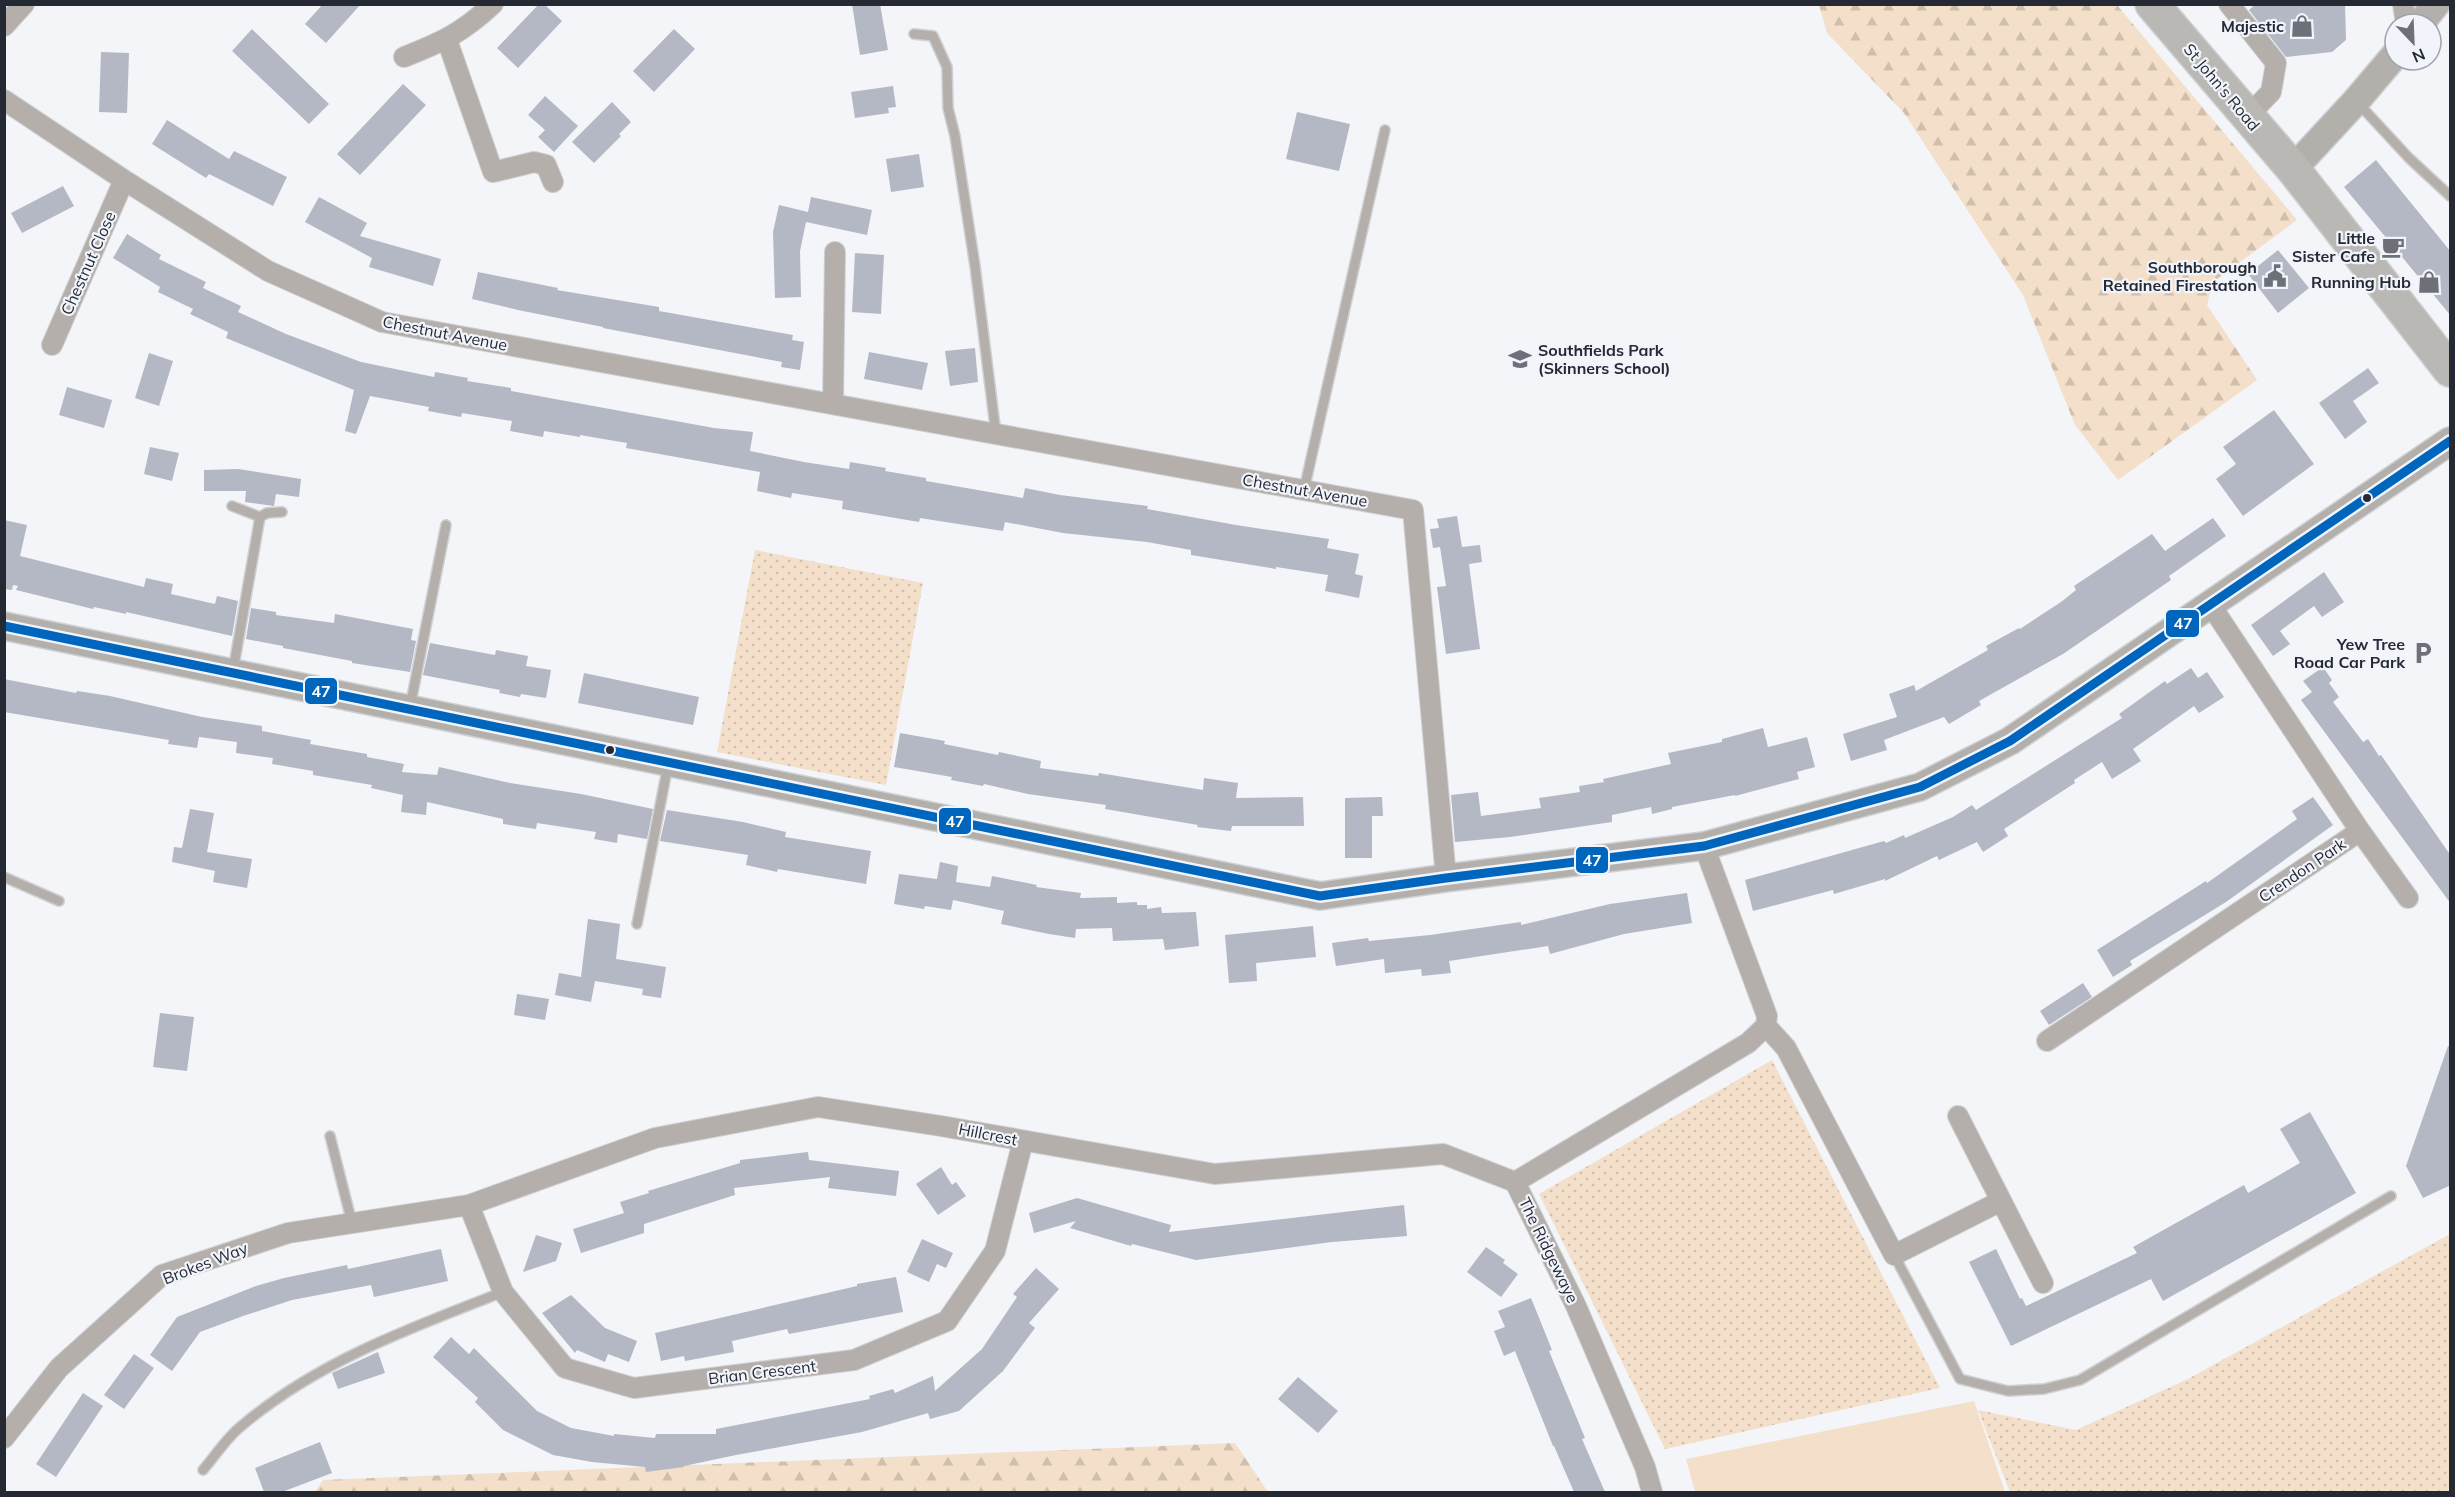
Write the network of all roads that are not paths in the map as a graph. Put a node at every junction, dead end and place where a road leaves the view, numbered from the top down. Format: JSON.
{"nodes":[{"id":1,"x":24,"y":4,"type":"edge"},
{"id":2,"x":493,"y":4,"type":"edge"},
{"id":3,"x":2152,"y":4,"type":"edge"},
{"id":4,"x":2229,"y":4,"type":"edge"},
{"id":5,"x":4,"y":26,"type":"edge"},
{"id":6,"x":914,"y":34,"type":"dead end"},
{"id":7,"x":447,"y":40,"type":"junction"},
{"id":8,"x":404,"y":57,"type":"dead end"},
{"id":9,"x":2383,"y":69,"type":"edge"},
{"id":10,"x":4,"y":100,"type":"edge"},
{"id":11,"x":2356,"y":101,"type":"junction"},
{"id":12,"x":2247,"y":117,"type":"junction"},
{"id":13,"x":1385,"y":130,"type":"dead end"},
{"id":14,"x":2293,"y":169,"type":"junction"},
{"id":15,"x":124,"y":180,"type":"junction"},
{"id":16,"x":553,"y":182,"type":"dead end"},
{"id":17,"x":2451,"y":196,"type":"edge"},
{"id":18,"x":835,"y":252,"type":"dead end"},
{"id":19,"x":52,"y":345,"type":"dead end"},
{"id":20,"x":2451,"y":370,"type":"edge"},
{"id":21,"x":833,"y":404,"type":"junction"},
{"id":22,"x":996,"y":434,"type":"junction"},
{"id":23,"x":2451,"y":441,"type":"edge"},
{"id":24,"x":1304,"y":490,"type":"junction"},
{"id":25,"x":232,"y":506,"type":"dead end"},
{"id":26,"x":282,"y":512,"type":"dead end"},
{"id":27,"x":260,"y":517,"type":"junction"},
{"id":28,"x":446,"y":525,"type":"dead end"},
{"id":29,"x":2210,"y":604,"type":"junction"},
{"id":30,"x":4,"y":626,"type":"edge"},
{"id":31,"x":232,"y":673,"type":"junction"},
{"id":32,"x":410,"y":710,"type":"junction"},
{"id":33,"x":668,"y":763,"type":"junction"},
{"id":34,"x":2360,"y":831,"type":"junction"},
{"id":35,"x":1704,"y":846,"type":"junction"},
{"id":36,"x":4,"y":877,"type":"edge"},
{"id":37,"x":1446,"y":878,"type":"junction"},
{"id":38,"x":2408,"y":898,"type":"dead end"},
{"id":39,"x":59,"y":901,"type":"dead end"},
{"id":40,"x":637,"y":924,"type":"dead end"},
{"id":41,"x":1766,"y":1026,"type":"junction"},
{"id":42,"x":2047,"y":1041,"type":"dead end"},
{"id":43,"x":1958,"y":1116,"type":"dead end"},
{"id":44,"x":330,"y":1136,"type":"dead end"},
{"id":45,"x":1023,"y":1141,"type":"junction"},
{"id":46,"x":1515,"y":1182,"type":"junction"},
{"id":47,"x":2391,"y":1196,"type":"dead end"},
{"id":48,"x":2001,"y":1201,"type":"junction"},
{"id":49,"x":469,"y":1206,"type":"junction"},
{"id":50,"x":352,"y":1223,"type":"junction"},
{"id":51,"x":1894,"y":1255,"type":"junction"},
{"id":52,"x":2043,"y":1283,"type":"dead end"},
{"id":53,"x":503,"y":1292,"type":"junction"},
{"id":54,"x":4,"y":1438,"type":"edge"},
{"id":55,"x":204,"y":1470,"type":"dead end"},
{"id":56,"x":1652,"y":1492,"type":"edge"}],
"edges":[{"from":1,"to":5,"type":"street"},
{"from":2,"to":7,"type":"street"},
{"from":3,"to":12,"type":"highway","name":"St John's Road"},
{"from":4,"to":12,"type":"street"},
{"from":6,"to":22,"type":"lane"},
{"from":7,"to":8,"type":"street"},
{"from":7,"to":16,"type":"street"},
{"from":9,"to":11,"type":"street"},
{"from":10,"to":15,"type":"street","name":"Chestnut Avenue"},
{"from":11,"to":14,"type":"street"},
{"from":11,"to":17,"type":"lane"},
{"from":12,"to":14,"type":"highway","name":"St John's Road"},
{"from":13,"to":24,"type":"lane"},
{"from":14,"to":20,"type":"highway","name":"St John's Road"},
{"from":15,"to":19,"type":"street","name":"Chestnut Close"},
{"from":15,"to":21,"type":"street","name":"Chestnut Avenue"},
{"from":18,"to":21,"type":"street"},
{"from":21,"to":22,"type":"street","name":"Chestnut Avenue"},
{"from":22,"to":24,"type":"street","name":"Chestnut Avenue"},
{"from":23,"to":29,"type":"street"},
{"from":24,"to":37,"type":"street","name":"Chestnut Avenue"},
{"from":25,"to":27,"type":"lane"},
{"from":26,"to":27,"type":"lane"},
{"from":27,"to":31,"type":"lane"},
{"from":28,"to":32,"type":"lane"},
{"from":29,"to":34,"type":"street","name":"Crendon Park"},
{"from":29,"to":35,"type":"street"},
{"from":30,"to":31,"type":"street"},
{"from":31,"to":32,"type":"street"},
{"from":32,"to":33,"type":"street"},
{"from":33,"to":37,"type":"street"},
{"from":33,"to":40,"type":"lane"},
{"from":34,"to":38,"type":"street"},
{"from":34,"to":42,"type":"street","name":"Crendon Park"},
{"from":35,"to":37,"type":"street"},
{"from":35,"to":41,"type":"street"},
{"from":36,"to":39,"type":"lane"},
{"from":41,"to":46,"type":"street","name":"The Ridgewaye"},
{"from":41,"to":51,"type":"street"},
{"from":43,"to":48,"type":"street"},
{"from":44,"to":50,"type":"lane"},
{"from":45,"to":46,"type":"street","name":"Hillcrest"},
{"from":45,"to":49,"type":"street","name":"Hillcrest"},
{"from":45,"to":53,"type":"street","name":"Brian Crescent"},
{"from":46,"to":56,"type":"street","name":"The Ridgewaye"},
{"from":47,"to":51,"type":"lane"},
{"from":48,"to":51,"type":"street"},
{"from":48,"to":52,"type":"street"},
{"from":49,"to":50,"type":"street","name":"Brokes Way"},
{"from":49,"to":53,"type":"street","name":"Brian Crescent"},
{"from":50,"to":54,"type":"street","name":"Brokes Way"},
{"from":53,"to":55,"type":"lane"}]}
